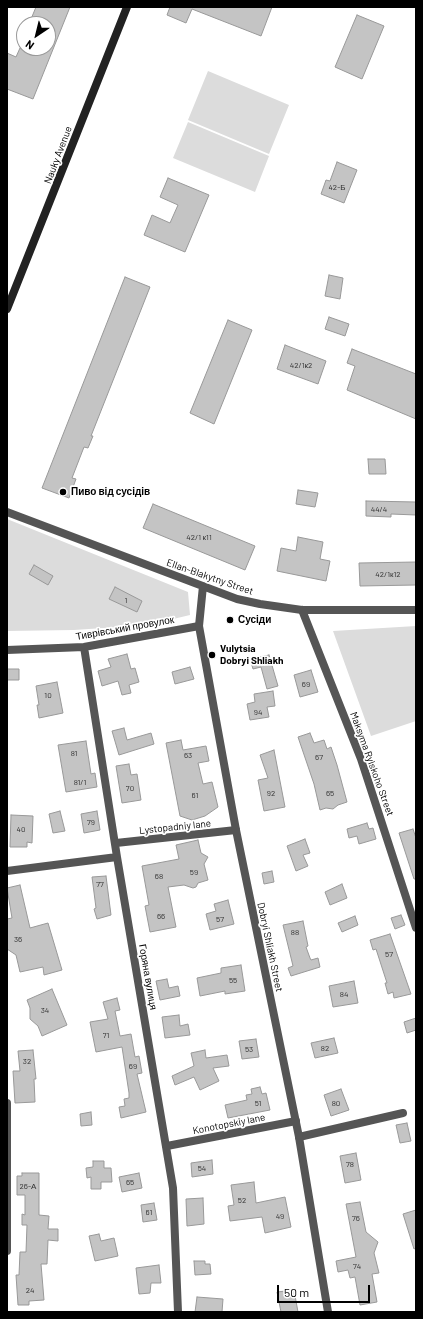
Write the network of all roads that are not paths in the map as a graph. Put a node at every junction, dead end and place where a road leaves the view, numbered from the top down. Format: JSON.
{"nodes":[{"id":1,"x":127,"y":7,"type":"edge"},
{"id":2,"x":7,"y":309,"type":"edge"},
{"id":3,"x":7,"y":512,"type":"edge"},
{"id":4,"x":203,"y":586,"type":"junction"},
{"id":5,"x":302,"y":610,"type":"junction"},
{"id":6,"x":416,"y":610,"type":"edge"},
{"id":7,"x":199,"y":626,"type":"junction"},
{"id":8,"x":84,"y":647,"type":"junction"},
{"id":9,"x":7,"y":650,"type":"edge"},
{"id":10,"x":236,"y":830,"type":"junction"},
{"id":11,"x":116,"y":843,"type":"junction"},
{"id":12,"x":117,"y":857,"type":"junction"},
{"id":13,"x":7,"y":871,"type":"edge"},
{"id":14,"x":416,"y":928,"type":"edge"},
{"id":15,"x":7,"y":1103,"type":"edge"},
{"id":16,"x":403,"y":1113,"type":"dead end"},
{"id":17,"x":296,"y":1121,"type":"junction"},
{"id":18,"x":299,"y":1137,"type":"junction"},
{"id":19,"x":167,"y":1146,"type":"junction"},
{"id":20,"x":7,"y":1251,"type":"edge"},
{"id":21,"x":178,"y":1312,"type":"edge"},
{"id":22,"x":328,"y":1312,"type":"edge"}],
"edges":[{"from":1,"to":2,"type":"main road","name":"Nauky Avenue"},
{"from":3,"to":4,"type":"street","name":"Ellan-Blakytny Street"},
{"from":4,"to":5,"type":"street","name":"Ellan-Blakytny Street"},
{"from":4,"to":7,"type":"street","name":"Dobryi Shliakh Street"},
{"from":5,"to":6,"type":"street","name":"Ellan-Blakytny Street"},
{"from":5,"to":14,"type":"street","name":"Maksyma Rylskoho Street"},
{"from":7,"to":8,"type":"street","name":"Тиврівський провулок"},
{"from":7,"to":10,"type":"street","name":"Dobryi Shliakh Street"},
{"from":8,"to":9,"type":"street","name":"Тиврівський провулок"},
{"from":8,"to":11,"type":"street","name":"Горяна вулиця"},
{"from":10,"to":11,"type":"street","name":"Lystopadniy lane"},
{"from":10,"to":17,"type":"street","name":"Dobryi Shliakh Street"},
{"from":11,"to":12,"type":"street","name":"Горяна вулиця"},
{"from":12,"to":13,"type":"street"},
{"from":12,"to":19,"type":"street","name":"Горяна вулиця"},
{"from":15,"to":20,"type":"street"},
{"from":16,"to":18,"type":"street"},
{"from":17,"to":18,"type":"street","name":"Dobryi Shliakh Street"},
{"from":17,"to":19,"type":"street","name":"Konotopskiy lane"},
{"from":18,"to":22,"type":"street","name":"Dobryi Shliakh Street"},
{"from":19,"to":21,"type":"street","name":"Горяна вулиця"}]}
